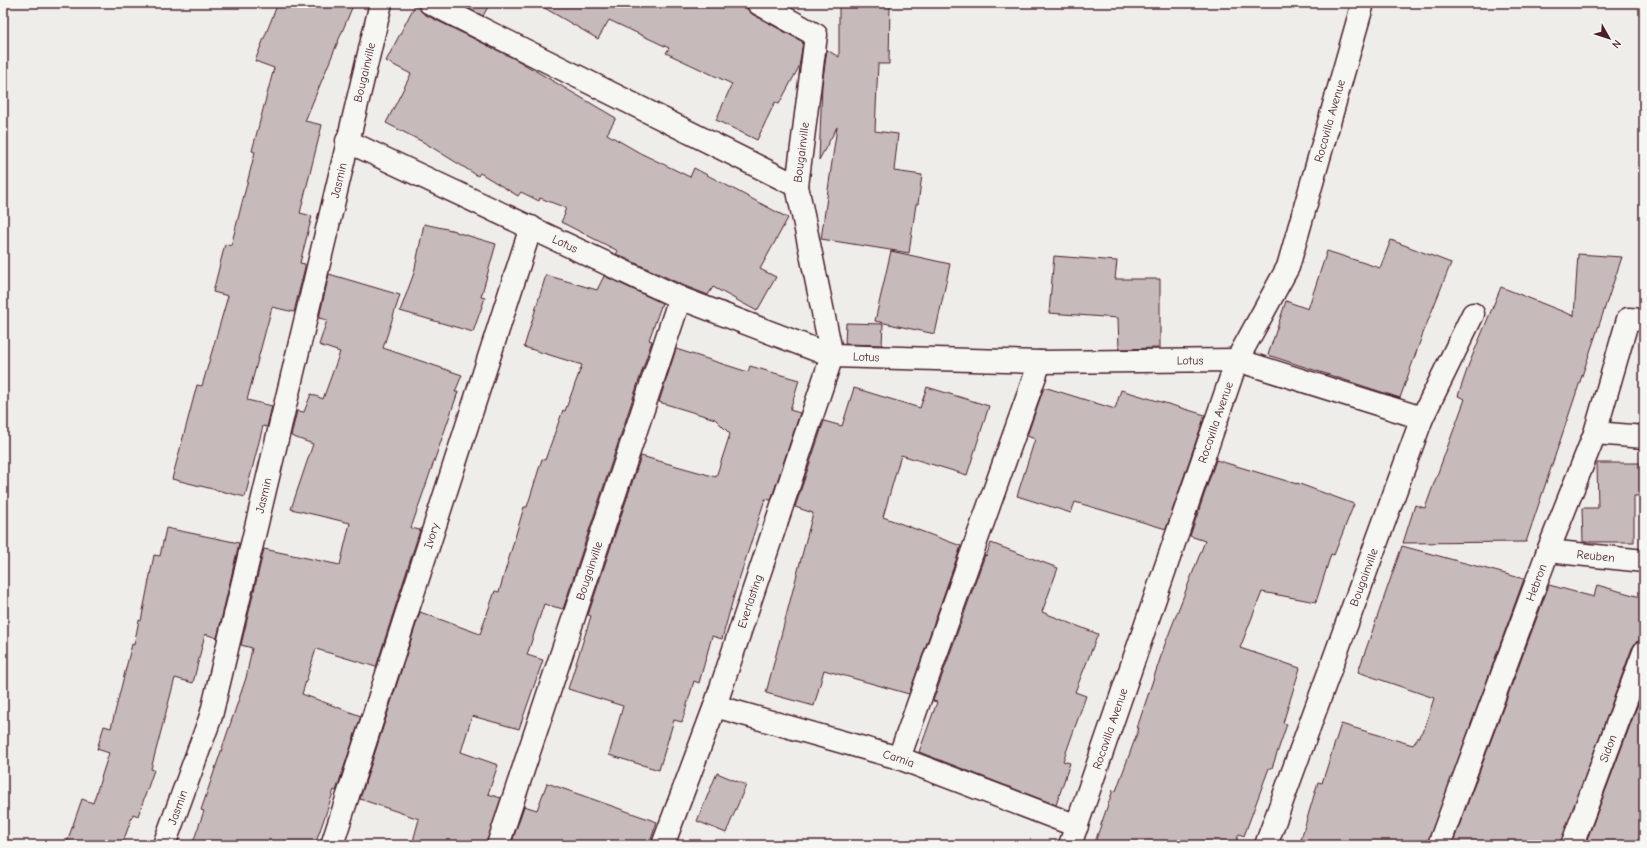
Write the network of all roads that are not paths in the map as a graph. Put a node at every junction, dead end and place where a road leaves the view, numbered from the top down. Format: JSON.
{"nodes":[{"id":1,"x":381,"y":3,"type":"edge"},
{"id":2,"x":430,"y":3,"type":"edge"},
{"id":3,"x":758,"y":3,"type":"edge"},
{"id":4,"x":1363,"y":3,"type":"edge"},
{"id":5,"x":347,"y":141,"type":"junction"},
{"id":6,"x":797,"y":186,"type":"junction"},
{"id":7,"x":531,"y":227,"type":"junction"},
{"id":8,"x":680,"y":298,"type":"junction"},
{"id":9,"x":1473,"y":314,"type":"dead end"},
{"id":10,"x":1636,"y":320,"type":"edge"},
{"id":11,"x":832,"y":356,"type":"junction"},
{"id":12,"x":1237,"y":360,"type":"junction"},
{"id":13,"x":1040,"y":362,"type":"junction"},
{"id":14,"x":1422,"y":418,"type":"junction"},
{"id":15,"x":1595,"y":433,"type":"junction"},
{"id":16,"x":1644,"y":437,"type":"edge"},
{"id":17,"x":1548,"y":551,"type":"junction"},
{"id":18,"x":1644,"y":561,"type":"edge"},
{"id":19,"x":1644,"y":652,"type":"edge"},
{"id":20,"x":715,"y":706,"type":"junction"},
{"id":21,"x":899,"y":758,"type":"junction"},
{"id":22,"x":1074,"y":836,"type":"edge"},
{"id":23,"x":164,"y":845,"type":"edge"},
{"id":24,"x":332,"y":845,"type":"edge"},
{"id":25,"x":498,"y":845,"type":"edge"},
{"id":26,"x":663,"y":845,"type":"edge"},
{"id":27,"x":1266,"y":845,"type":"edge"},
{"id":28,"x":1439,"y":845,"type":"edge"},
{"id":29,"x":1572,"y":845,"type":"edge"}],
"edges":[{"from":1,"to":5,"type":"street","name":"Bougainville"},
{"from":2,"to":6,"type":"street"},
{"from":3,"to":6,"type":"street","name":"Bougainville"},
{"from":4,"to":12,"type":"street","name":"Rocavilla Avenue"},
{"from":5,"to":7,"type":"street","name":"Lotus"},
{"from":5,"to":23,"type":"street","name":"Jasmin"},
{"from":6,"to":11,"type":"street","name":"Bougainville"},
{"from":7,"to":8,"type":"street","name":"Lotus"},
{"from":7,"to":24,"type":"street","name":"Ivory"},
{"from":8,"to":11,"type":"street","name":"Lotus"},
{"from":8,"to":25,"type":"street","name":"Bougainville"},
{"from":9,"to":14,"type":"street","name":"Bougainville"},
{"from":10,"to":15,"type":"street","name":"Hebron"},
{"from":11,"to":13,"type":"street","name":"Lotus"},
{"from":11,"to":20,"type":"street","name":"Everlasting"},
{"from":12,"to":13,"type":"street","name":"Lotus"},
{"from":12,"to":14,"type":"street","name":"Lotus"},
{"from":12,"to":22,"type":"street","name":"Rocavilla Avenue"},
{"from":13,"to":21,"type":"street"},
{"from":14,"to":27,"type":"street","name":"Bougainville"},
{"from":15,"to":16,"type":"street"},
{"from":15,"to":17,"type":"street","name":"Hebron"},
{"from":17,"to":18,"type":"street","name":"Reuben"},
{"from":17,"to":28,"type":"street","name":"Hebron"},
{"from":19,"to":29,"type":"street","name":"Sidon"},
{"from":20,"to":21,"type":"street","name":"Camia"},
{"from":20,"to":26,"type":"street","name":"Everlasting"},
{"from":21,"to":22,"type":"street","name":"Camia"}]}
